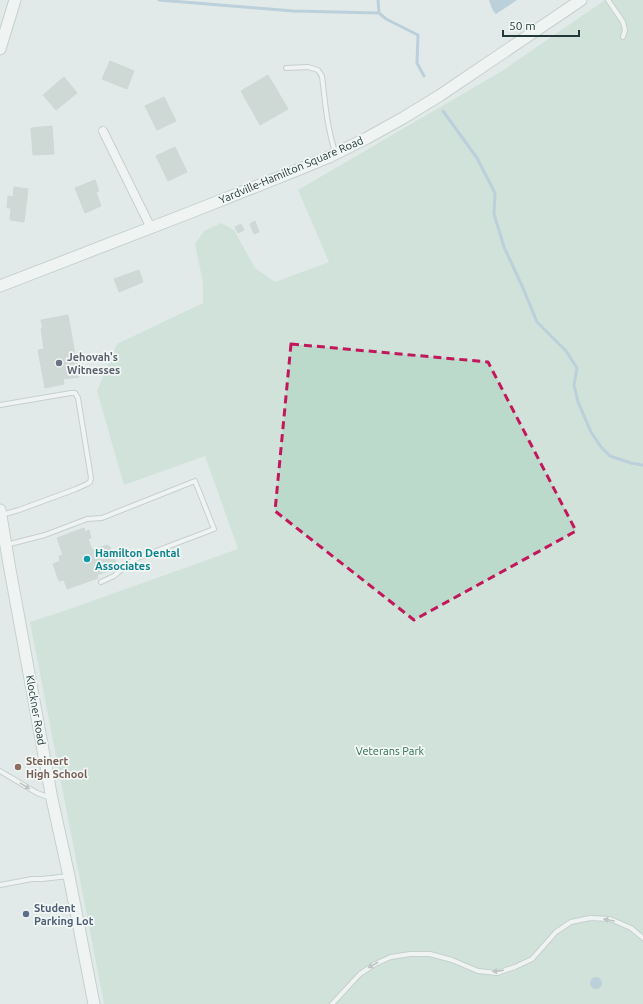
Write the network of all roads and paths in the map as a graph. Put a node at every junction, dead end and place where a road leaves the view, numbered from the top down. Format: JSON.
{"nodes":[{"id":1,"x":15,"y":0,"type":"edge"},
{"id":2,"x":581,"y":0,"type":"edge"},
{"id":3,"x":608,"y":0,"type":"edge"},
{"id":4,"x":623,"y":37,"type":"dead end"},
{"id":5,"x":0,"y":49,"type":"edge"},
{"id":6,"x":286,"y":68,"type":"dead end"},
{"id":7,"x":103,"y":131,"type":"dead end"},
{"id":8,"x":335,"y":154,"type":"junction"},
{"id":9,"x":151,"y":228,"type":"junction"},
{"id":10,"x":0,"y":286,"type":"edge"},
{"id":11,"x":0,"y":405,"type":"edge"},
{"id":12,"x":1,"y":512,"type":"edge"},
{"id":13,"x":6,"y":546,"type":"junction"},
{"id":14,"x":101,"y":582,"type":"dead end"},
{"id":15,"x":0,"y":771,"type":"edge"},
{"id":16,"x":52,"y":799,"type":"junction"},
{"id":17,"x":69,"y":876,"type":"junction"},
{"id":18,"x":0,"y":885,"type":"edge"},
{"id":19,"x":643,"y":938,"type":"edge"},
{"id":20,"x":94,"y":1004,"type":"edge"},
{"id":21,"x":332,"y":1004,"type":"edge"}],
"edges":[{"from":1,"to":5,"type":"street"},
{"from":2,"to":8,"type":"street","name":"Yardville-Hamilton Square Road"},
{"from":3,"to":4,"type":"lane"},
{"from":6,"to":8,"type":"lane"},
{"from":7,"to":9,"type":"street"},
{"from":8,"to":9,"type":"street","name":"Yardville-Hamilton Square Road"},
{"from":9,"to":10,"type":"street","name":"Yardville-Hamilton Square Road"},
{"from":11,"to":12,"type":"lane"},
{"from":12,"to":13,"type":"street","name":"Klockner Road"},
{"from":13,"to":14,"type":"lane"},
{"from":13,"to":16,"type":"street","name":"Klockner Road"},
{"from":15,"to":16,"type":"lane","one_way":true},
{"from":16,"to":17,"type":"street","name":"Klockner Road"},
{"from":17,"to":18,"type":"lane"},
{"from":17,"to":20,"type":"street","name":"Klockner Road"},
{"from":19,"to":21,"type":"lane","one_way":true}]}
